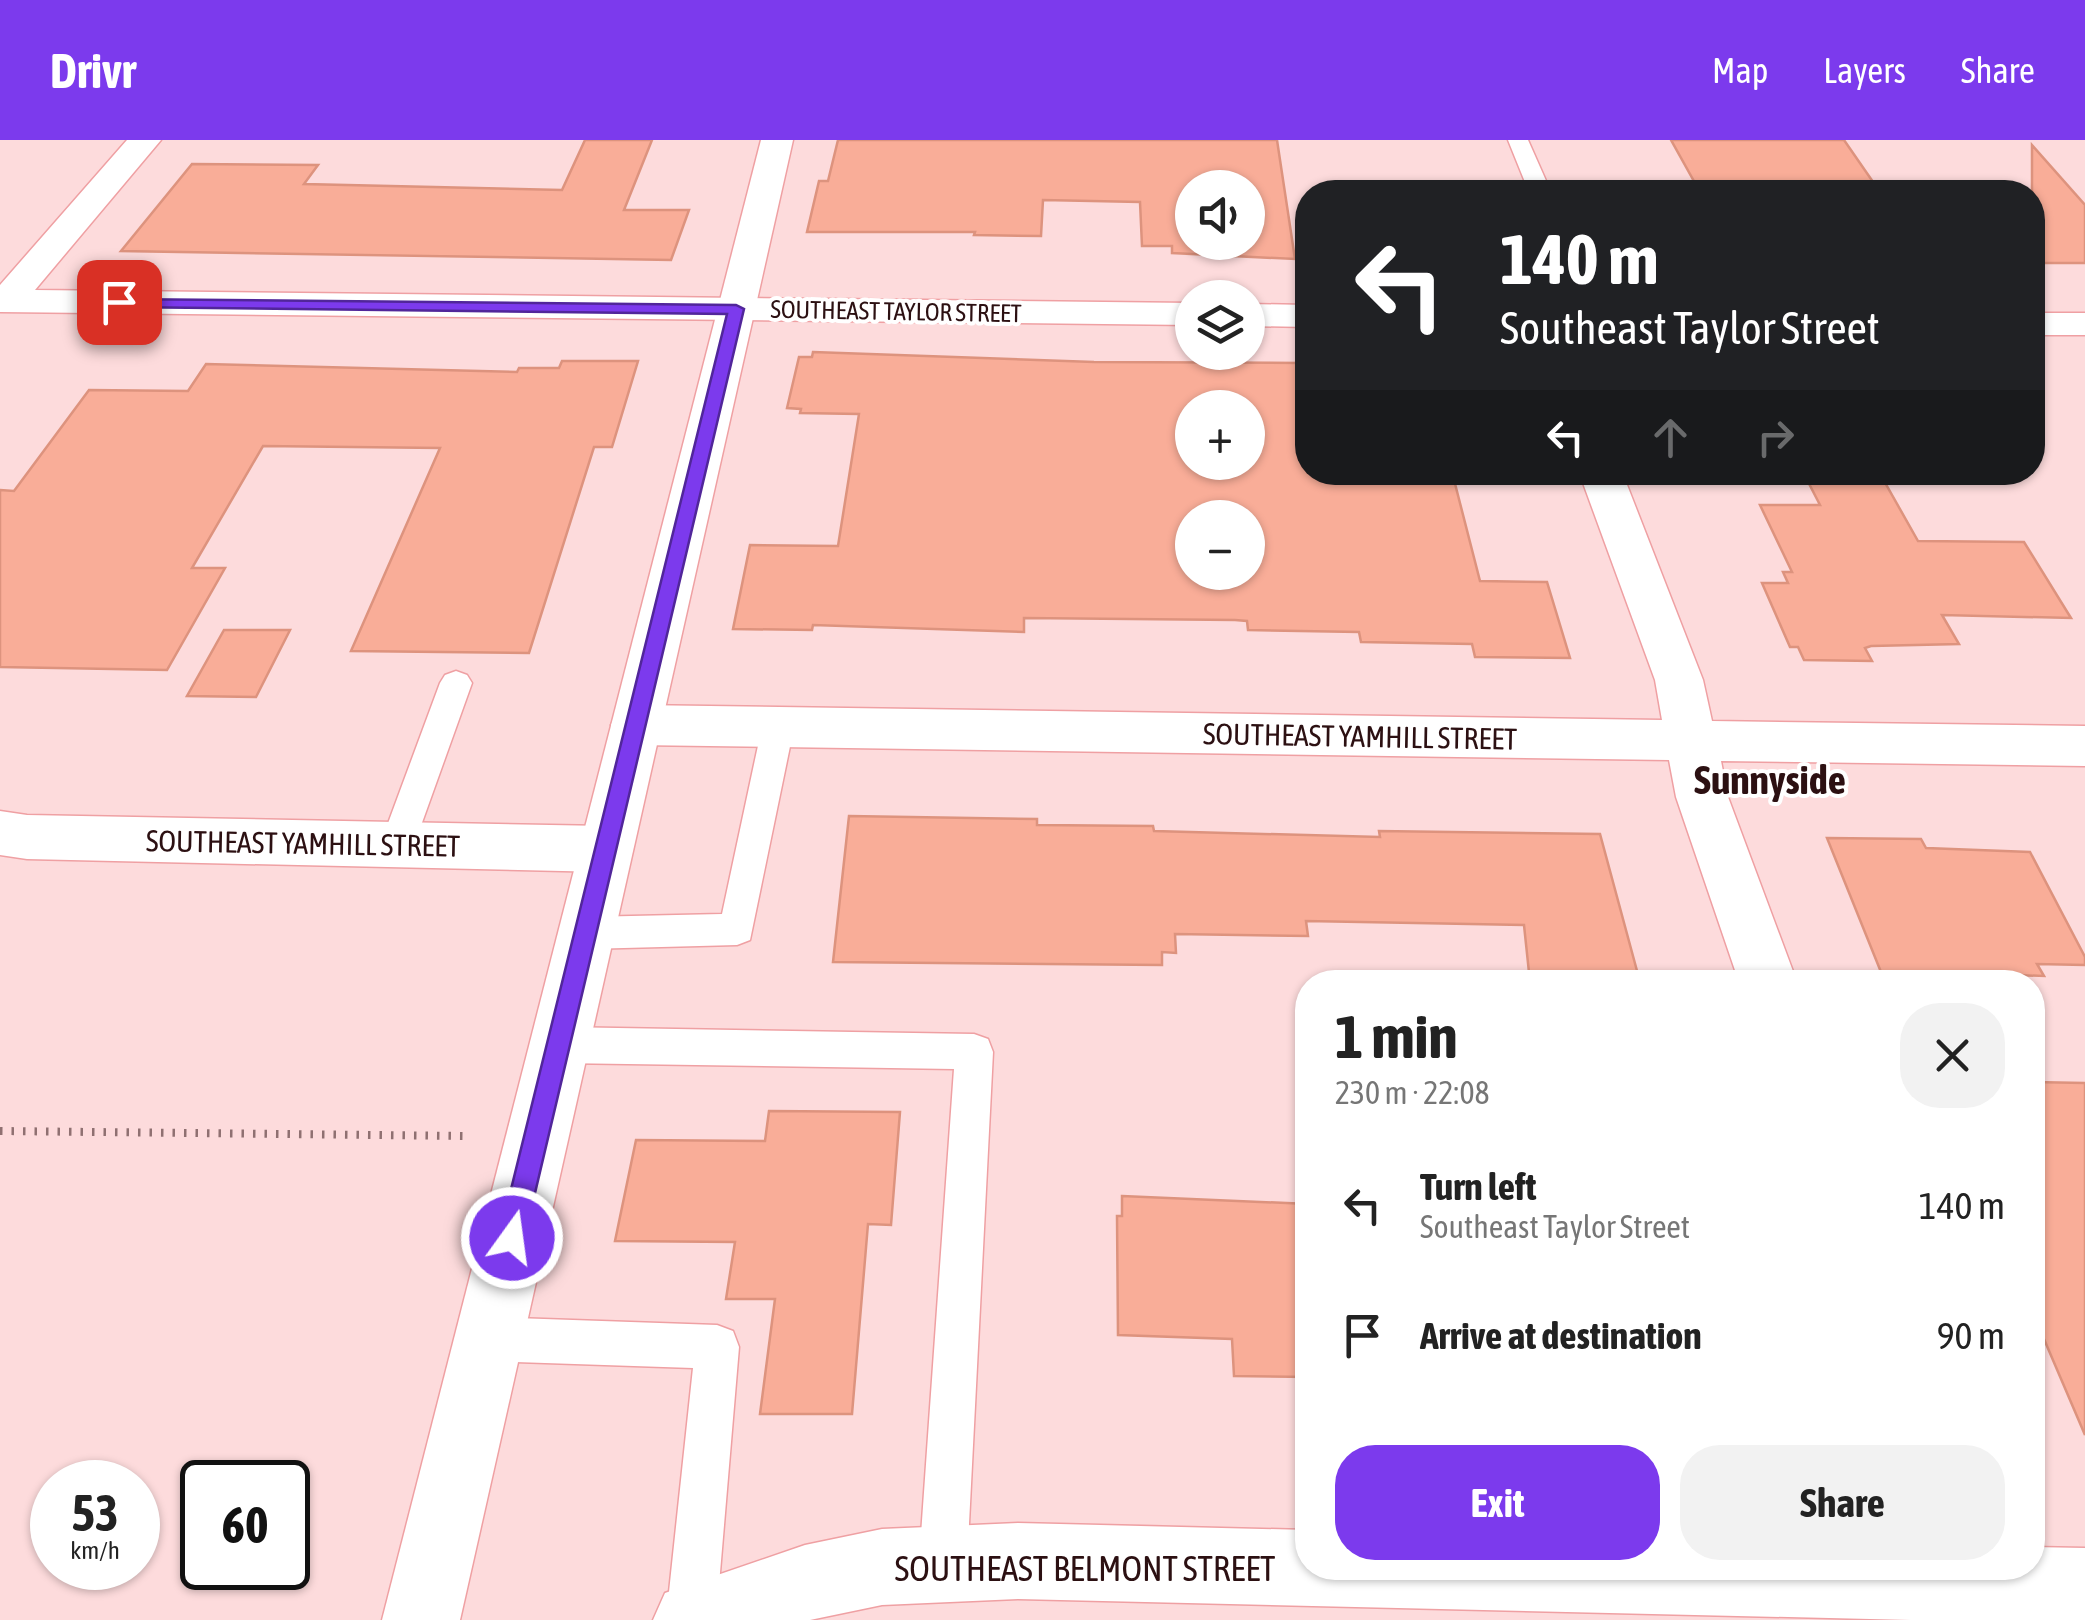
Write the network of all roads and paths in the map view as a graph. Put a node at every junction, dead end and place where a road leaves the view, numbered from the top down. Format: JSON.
{"nodes":[{"id":1,"x":145,"y":140,"type":"edge"},
{"id":2,"x":777,"y":140,"type":"edge"},
{"id":3,"x":1518,"y":140,"type":"edge"},
{"id":4,"x":1535,"y":180,"type":"edge"},
{"id":5,"x":3,"y":301,"type":"edge"},
{"id":6,"x":736,"y":309,"type":"junction"},
{"id":7,"x":1175,"y":314,"type":"edge"},
{"id":8,"x":1265,"y":315,"type":"edge"},
{"id":9,"x":1295,"y":316,"type":"edge"},
{"id":10,"x":2045,"y":324,"type":"edge"},
{"id":11,"x":2085,"y":324,"type":"edge"},
{"id":12,"x":1605,"y":485,"type":"edge"},
{"id":13,"x":456,"y":683,"type":"dead end"},
{"id":14,"x":636,"y":725,"type":"junction"},
{"id":15,"x":778,"y":727,"type":"junction"},
{"id":16,"x":1690,"y":741,"type":"junction"},
{"id":17,"x":2085,"y":746,"type":"edge"},
{"id":18,"x":0,"y":834,"type":"edge"},
{"id":19,"x":397,"y":846,"type":"junction"},
{"id":20,"x":606,"y":850,"type":"junction"},
{"id":21,"x":586,"y":933,"type":"junction"},
{"id":22,"x":1764,"y":970,"type":"edge"},
{"id":23,"x":559,"y":1046,"type":"junction"},
{"id":24,"x":0,"y":1131,"type":"edge"},
{"id":25,"x":537,"y":1137,"type":"junction"},
{"id":26,"x":488,"y":1340,"type":"junction"},
{"id":27,"x":943,"y":1563,"type":"junction"},
{"id":28,"x":1295,"y":1569,"type":"edge"},
{"id":29,"x":1659,"y":1580,"type":"edge"},
{"id":30,"x":2085,"y":1586,"type":"edge"},
{"id":31,"x":1996,"y":1590,"type":"edge"},
{"id":32,"x":774,"y":1606,"type":"edge"},
{"id":33,"x":421,"y":1620,"type":"edge"},
{"id":34,"x":692,"y":1620,"type":"edge"}],
"edges":[{"from":1,"to":5,"type":"street"},
{"from":2,"to":6,"type":"street"},
{"from":3,"to":4,"type":"lane"},
{"from":5,"to":6,"type":"street","name":"SOUTHEAST TAYLOR STREET"},
{"from":6,"to":7,"type":"street","name":"SOUTHEAST TAYLOR STREET"},
{"from":6,"to":14,"type":"street"},
{"from":8,"to":9,"type":"street"},
{"from":10,"to":11,"type":"street"},
{"from":12,"to":16,"type":"street"},
{"from":13,"to":19,"type":"lane"},
{"from":14,"to":15,"type":"street","name":"SOUTHEAST YAMHILL STREET"},
{"from":14,"to":20,"type":"street"},
{"from":15,"to":16,"type":"street","name":"SOUTHEAST YAMHILL STREET"},
{"from":15,"to":21,"type":"lane"},
{"from":16,"to":17,"type":"street","name":"SOUTHEAST YAMHILL STREET"},
{"from":16,"to":22,"type":"street"},
{"from":18,"to":19,"type":"street","name":"SOUTHEAST YAMHILL STREET"},
{"from":19,"to":20,"type":"street","name":"SOUTHEAST YAMHILL STREET"},
{"from":20,"to":21,"type":"street"},
{"from":21,"to":23,"type":"street"},
{"from":23,"to":25,"type":"street"},
{"from":23,"to":27,"type":"lane"},
{"from":24,"to":25,"type":"path"},
{"from":25,"to":26,"type":"street"},
{"from":26,"to":33,"type":"street"},
{"from":26,"to":34,"type":"lane"},
{"from":27,"to":28,"type":"street","name":"SOUTHEAST BELMONT STREET"},
{"from":27,"to":32,"type":"street","name":"SOUTHEAST BELMONT STREET"},
{"from":29,"to":31,"type":"street","name":"SOUTHEAST BELMONT STREET"},
{"from":30,"to":31,"type":"street","name":"SOUTHEAST BELMONT STREET"},
{"from":32,"to":34,"type":"street","name":"SOUTHEAST BELMONT STREET"}]}
